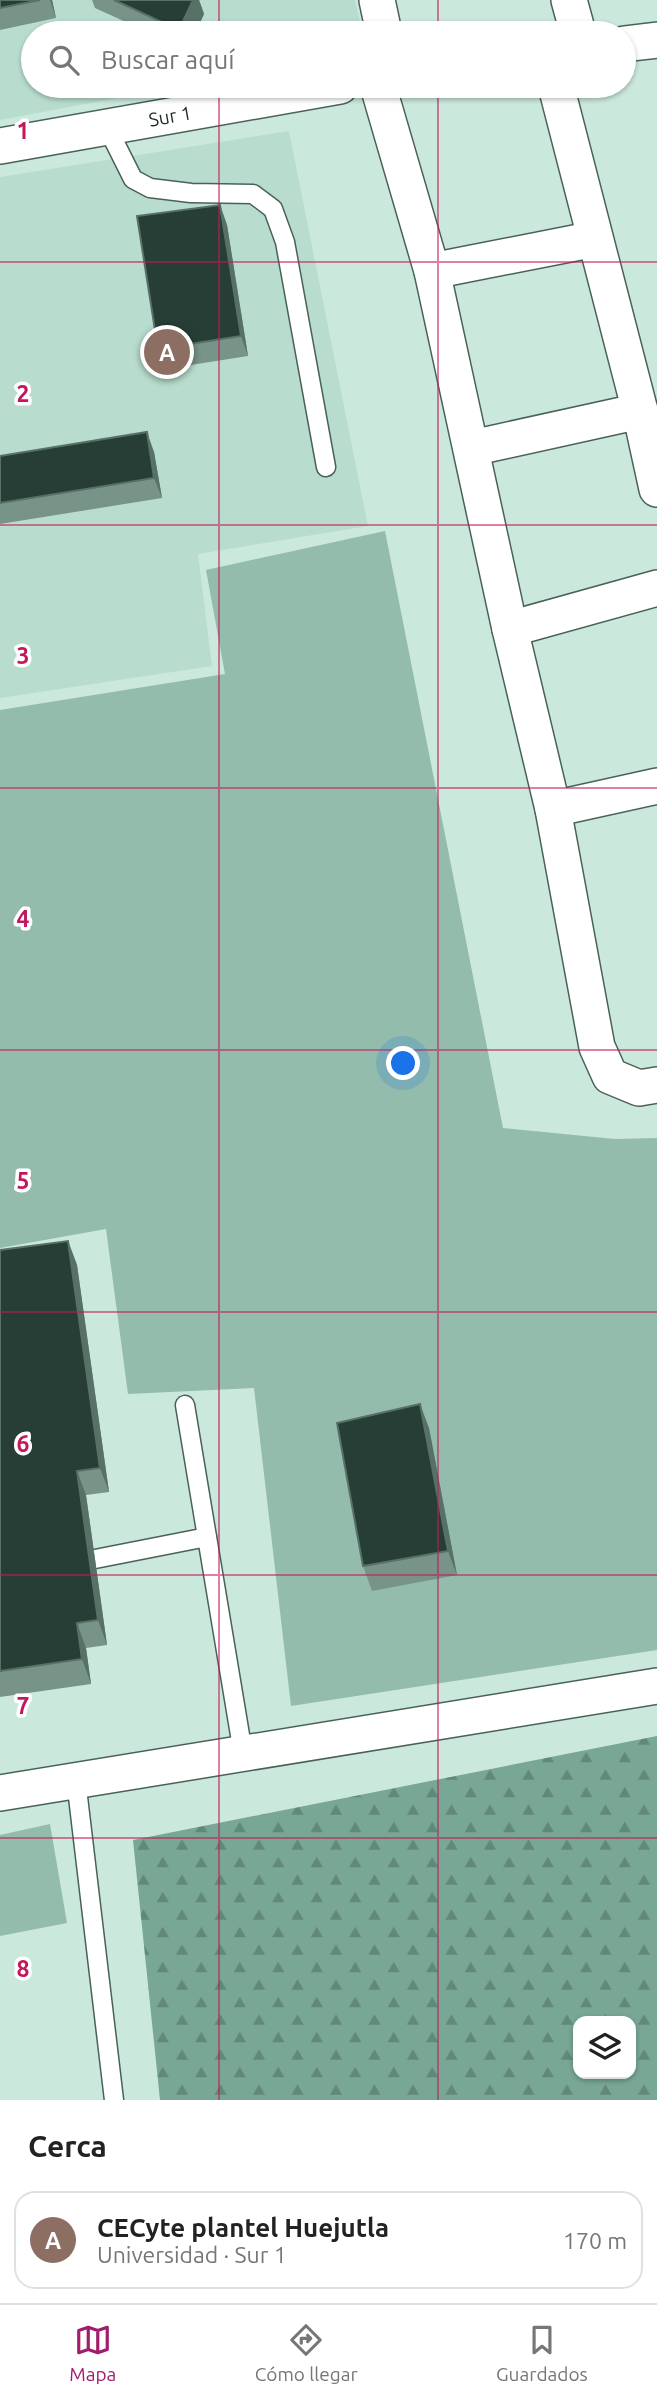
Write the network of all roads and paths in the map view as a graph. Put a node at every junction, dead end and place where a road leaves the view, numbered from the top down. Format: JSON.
{"nodes":[{"id":1,"x":377,"y":0,"type":"edge"},
{"id":2,"x":569,"y":0,"type":"edge"},
{"id":3,"x":381,"y":21,"type":"edge"},
{"id":4,"x":575,"y":21,"type":"edge"},
{"id":5,"x":657,"y":40,"type":"edge"},
{"id":6,"x":636,"y":43,"type":"edge"},
{"id":7,"x":272,"y":98,"type":"edge"},
{"id":8,"x":382,"y":98,"type":"edge"},
{"id":9,"x":559,"y":98,"type":"edge"},
{"id":10,"x":107,"y":127,"type":"junction"},
{"id":11,"x":0,"y":146,"type":"edge"},
{"id":12,"x":595,"y":239,"type":"junction"},
{"id":13,"x":432,"y":271,"type":"junction"},
{"id":14,"x":640,"y":411,"type":"junction"},
{"id":15,"x":472,"y":448,"type":"junction"},
{"id":16,"x":326,"y":467,"type":"dead end"},
{"id":17,"x":657,"y":489,"type":"edge"},
{"id":18,"x":657,"y":588,"type":"edge"},
{"id":19,"x":510,"y":629,"type":"junction"},
{"id":20,"x":657,"y":786,"type":"edge"},
{"id":21,"x":552,"y":809,"type":"junction"},
{"id":22,"x":657,"y":1085,"type":"edge"},
{"id":23,"x":184,"y":1405,"type":"dead end"},
{"id":24,"x":207,"y":1537,"type":"junction"},
{"id":25,"x":94,"y":1559,"type":"dead end"},
{"id":26,"x":657,"y":1686,"type":"edge"},
{"id":27,"x":243,"y":1753,"type":"junction"},
{"id":28,"x":76,"y":1780,"type":"junction"},
{"id":29,"x":0,"y":1793,"type":"edge"},
{"id":30,"x":114,"y":2100,"type":"edge"}],
"edges":[{"from":1,"to":3,"type":"street"},
{"from":2,"to":4,"type":"street"},
{"from":5,"to":6,"type":"street"},
{"from":7,"to":10,"type":"street","name":"Sur 1"},
{"from":8,"to":13,"type":"street"},
{"from":9,"to":12,"type":"street"},
{"from":10,"to":11,"type":"street","name":"Sur 1"},
{"from":10,"to":16,"type":"lane"},
{"from":12,"to":13,"type":"street"},
{"from":12,"to":14,"type":"street"},
{"from":13,"to":15,"type":"street"},
{"from":14,"to":15,"type":"street"},
{"from":14,"to":17,"type":"street"},
{"from":15,"to":19,"type":"street"},
{"from":18,"to":19,"type":"street"},
{"from":19,"to":21,"type":"street"},
{"from":20,"to":21,"type":"street"},
{"from":21,"to":22,"type":"street"},
{"from":23,"to":24,"type":"lane"},
{"from":24,"to":25,"type":"lane"},
{"from":24,"to":27,"type":"lane"},
{"from":26,"to":27,"type":"street"},
{"from":27,"to":28,"type":"street"},
{"from":28,"to":29,"type":"street"},
{"from":28,"to":30,"type":"lane"}]}
